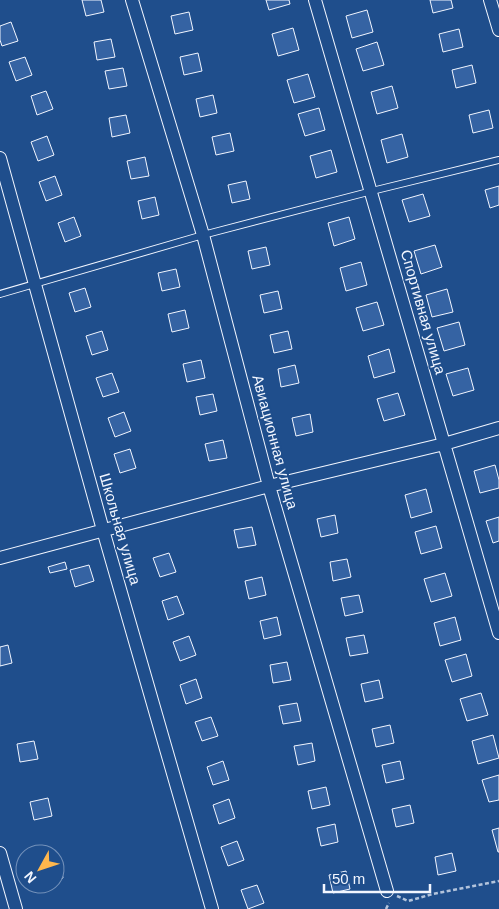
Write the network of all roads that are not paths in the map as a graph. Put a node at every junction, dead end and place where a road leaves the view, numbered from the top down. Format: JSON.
{"nodes":[{"id":1,"x":132,"y":0,"type":"edge"},
{"id":2,"x":315,"y":0,"type":"edge"},
{"id":3,"x":490,"y":0,"type":"edge"},
{"id":4,"x":499,"y":30,"type":"edge"},
{"id":5,"x":0,"y":158,"type":"edge"},
{"id":6,"x":499,"y":160,"type":"edge"},
{"id":7,"x":372,"y":191,"type":"junction"},
{"id":8,"x":203,"y":235,"type":"junction"},
{"id":9,"x":36,"y":285,"type":"junction"},
{"id":10,"x":0,"y":294,"type":"edge"},
{"id":11,"x":499,"y":428,"type":"edge"},
{"id":12,"x":444,"y":444,"type":"junction"},
{"id":13,"x":269,"y":486,"type":"junction"},
{"id":14,"x":103,"y":530,"type":"junction"},
{"id":15,"x":0,"y":558,"type":"edge"},
{"id":16,"x":499,"y":633,"type":"edge"},
{"id":17,"x":0,"y":853,"type":"edge"},
{"id":18,"x":387,"y":892,"type":"road end"},
{"id":19,"x":16,"y":909,"type":"edge"},
{"id":20,"x":212,"y":909,"type":"edge"}],
"edges":[{"from":1,"to":8,"type":"street","name":"Авиационная улица"},
{"from":2,"to":7,"type":"street","name":"Спортивная улица"},
{"from":3,"to":4,"type":"street"},
{"from":5,"to":9,"type":"street","name":"Школьная улица"},
{"from":6,"to":7,"type":"lane"},
{"from":7,"to":8,"type":"lane"},
{"from":7,"to":12,"type":"street","name":"Спортивная улица"},
{"from":8,"to":9,"type":"lane"},
{"from":8,"to":13,"type":"street","name":"Авиационная улица"},
{"from":9,"to":10,"type":"lane"},
{"from":9,"to":14,"type":"street","name":"Школьная улица"},
{"from":11,"to":12,"type":"street"},
{"from":12,"to":13,"type":"street"},
{"from":12,"to":16,"type":"street","name":"Спортивная улица"},
{"from":13,"to":14,"type":"street"},
{"from":13,"to":18,"type":"street","name":"Авиационная улица"},
{"from":14,"to":15,"type":"street"},
{"from":14,"to":20,"type":"street","name":"Школьная улица"},
{"from":17,"to":19,"type":"street"}]}
